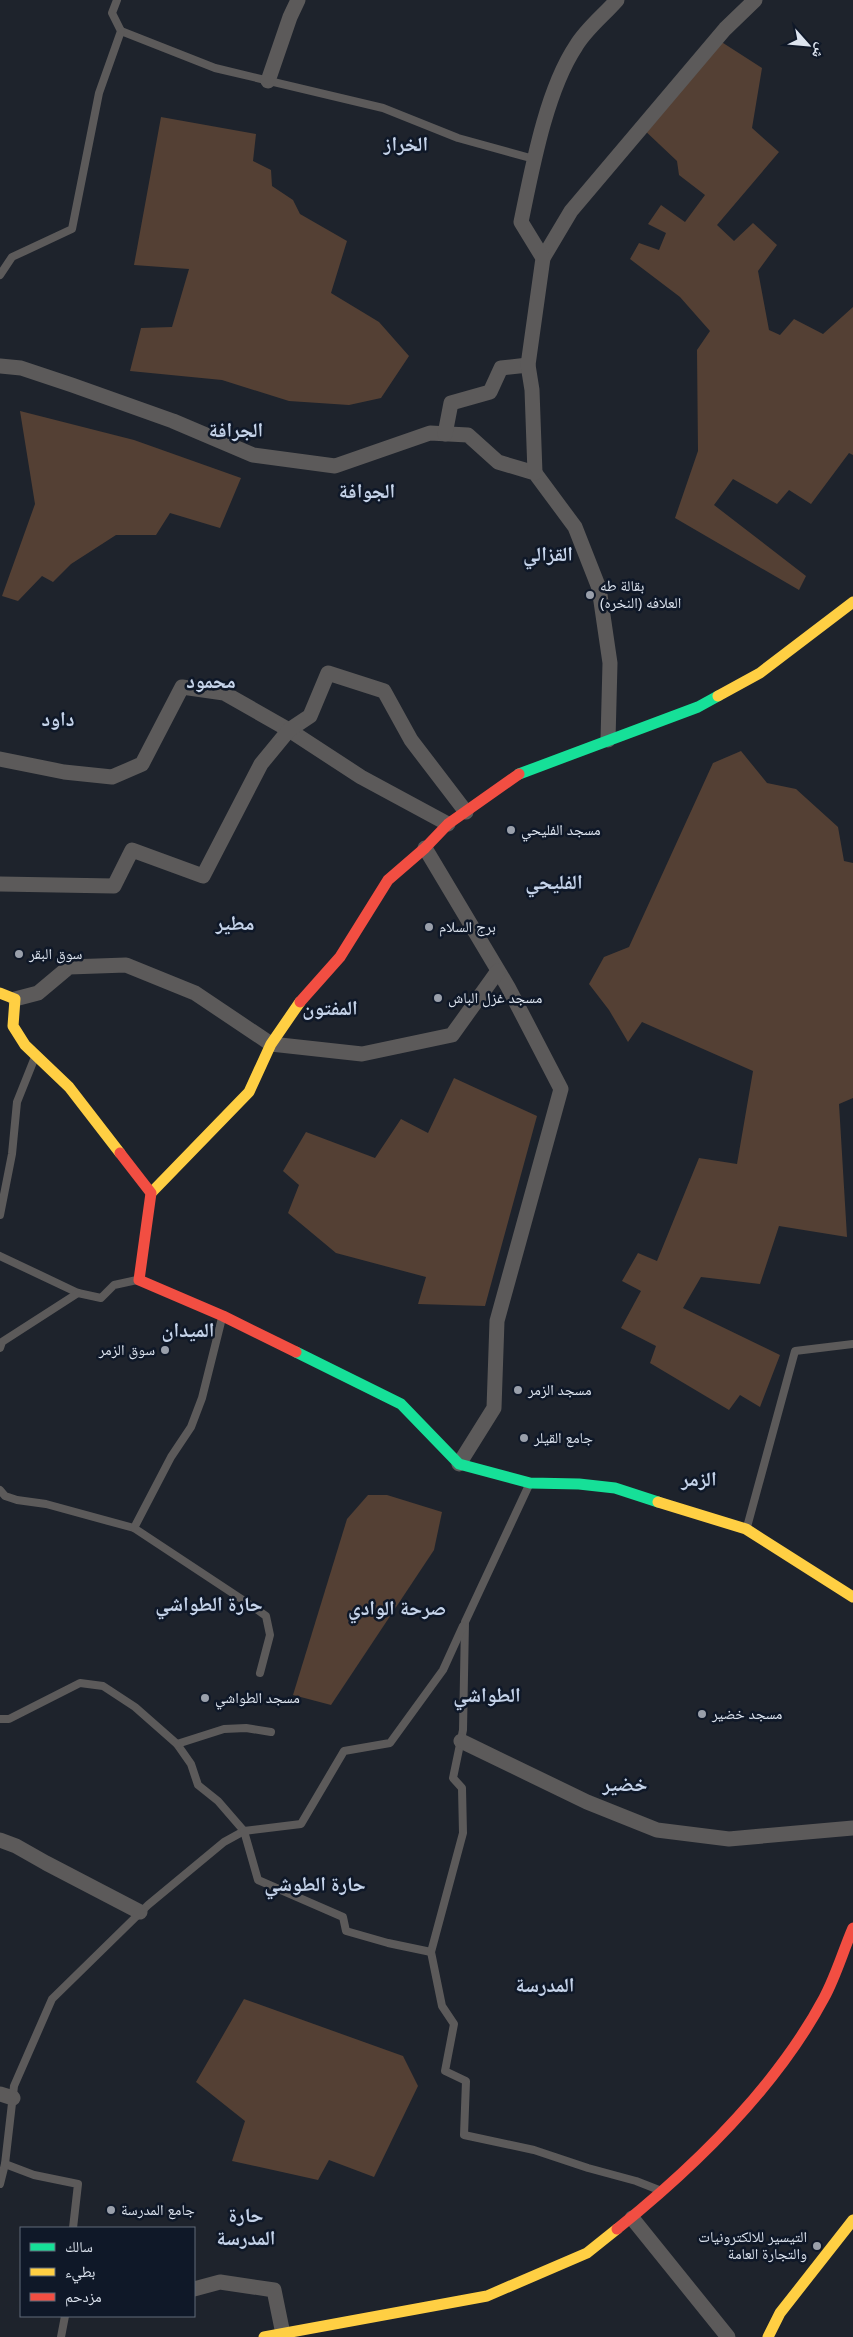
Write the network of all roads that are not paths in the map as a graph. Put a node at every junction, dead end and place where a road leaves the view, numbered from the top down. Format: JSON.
{"nodes":[{"id":1,"x":117,"y":0,"type":"edge"},
{"id":2,"x":298,"y":0,"type":"edge"},
{"id":3,"x":617,"y":0,"type":"edge"},
{"id":4,"x":755,"y":0,"type":"edge"},
{"id":5,"x":121,"y":32,"type":"junction"},
{"id":6,"x":268,"y":81,"type":"junction"},
{"id":7,"x":534,"y":159,"type":"junction"},
{"id":8,"x":543,"y":258,"type":"junction"},
{"id":9,"x":0,"y":275,"type":"edge"},
{"id":10,"x":528,"y":365,"type":"junction"},
{"id":11,"x":0,"y":366,"type":"edge"},
{"id":12,"x":445,"y":434,"type":"junction"},
{"id":13,"x":535,"y":473,"type":"junction"},
{"id":14,"x":853,"y":602,"type":"edge"},
{"id":15,"x":289,"y":730,"type":"junction"},
{"id":16,"x":608,"y":740,"type":"junction"},
{"id":17,"x":0,"y":759,"type":"edge"},
{"id":18,"x":466,"y":812,"type":"junction"},
{"id":19,"x":448,"y":824,"type":"junction"},
{"id":20,"x":425,"y":848,"type":"junction"},
{"id":21,"x":0,"y":884,"type":"edge"},
{"id":22,"x":498,"y":971,"type":"junction"},
{"id":23,"x":0,"y":993,"type":"edge"},
{"id":24,"x":16,"y":999,"type":"junction"},
{"id":25,"x":271,"y":1044,"type":"junction"},
{"id":26,"x":36,"y":1055,"type":"junction"},
{"id":27,"x":151,"y":1193,"type":"junction"},
{"id":28,"x":0,"y":1215,"type":"edge"},
{"id":29,"x":0,"y":1256,"type":"edge"},
{"id":30,"x":139,"y":1280,"type":"junction"},
{"id":31,"x":78,"y":1293,"type":"junction"},
{"id":32,"x":223,"y":1316,"type":"junction"},
{"id":33,"x":853,"y":1344,"type":"edge"},
{"id":34,"x":0,"y":1348,"type":"edge"},
{"id":35,"x":459,"y":1464,"type":"junction"},
{"id":36,"x":530,"y":1483,"type":"junction"},
{"id":37,"x":0,"y":1490,"type":"edge"},
{"id":38,"x":134,"y":1528,"type":"junction"},
{"id":39,"x":746,"y":1529,"type":"junction"},
{"id":40,"x":853,"y":1597,"type":"edge"},
{"id":41,"x":465,"y":1622,"type":"junction"},
{"id":42,"x":260,"y":1673,"type":"dead end"},
{"id":43,"x":0,"y":1719,"type":"edge"},
{"id":44,"x":271,"y":1732,"type":"dead end"},
{"id":45,"x":461,"y":1741,"type":"junction"},
{"id":46,"x":177,"y":1744,"type":"junction"},
{"id":47,"x":853,"y":1828,"type":"edge"},
{"id":48,"x":244,"y":1831,"type":"junction"},
{"id":49,"x":0,"y":1840,"type":"edge"},
{"id":50,"x":140,"y":1912,"type":"junction"},
{"id":51,"x":853,"y":1928,"type":"edge"},
{"id":52,"x":431,"y":1952,"type":"junction"},
{"id":53,"x":6,"y":2096,"type":"edge"},
{"id":54,"x":5,"y":2164,"type":"junction"},
{"id":55,"x":0,"y":2184,"type":"edge"},
{"id":56,"x":663,"y":2192,"type":"junction"},
{"id":57,"x":632,"y":2218,"type":"junction"},
{"id":58,"x":853,"y":2220,"type":"edge"},
{"id":59,"x":73,"y":2227,"type":"edge"},
{"id":60,"x":195,"y":2289,"type":"edge"},
{"id":61,"x":65,"y":2317,"type":"edge"},
{"id":62,"x":283,"y":2334,"type":"junction"},
{"id":63,"x":61,"y":2337,"type":"edge"},
{"id":64,"x":264,"y":2337,"type":"edge"},
{"id":65,"x":728,"y":2337,"type":"edge"},
{"id":66,"x":768,"y":2337,"type":"edge"}],
"edges":[{"from":1,"to":5,"type":"lane"},
{"from":2,"to":6,"type":"street"},
{"from":3,"to":7,"type":"street"},
{"from":4,"to":8,"type":"street"},
{"from":5,"to":6,"type":"lane"},
{"from":5,"to":9,"type":"lane"},
{"from":6,"to":7,"type":"lane"},
{"from":7,"to":8,"type":"street"},
{"from":8,"to":10,"type":"street"},
{"from":10,"to":12,"type":"street"},
{"from":10,"to":13,"type":"street"},
{"from":11,"to":12,"type":"street"},
{"from":12,"to":13,"type":"street"},
{"from":13,"to":16,"type":"street"},
{"from":14,"to":16,"type":"street"},
{"from":15,"to":17,"type":"street"},
{"from":15,"to":18,"type":"street"},
{"from":15,"to":19,"type":"street"},
{"from":15,"to":21,"type":"street"},
{"from":16,"to":18,"type":"street"},
{"from":18,"to":19,"type":"street"},
{"from":19,"to":20,"type":"street"},
{"from":20,"to":22,"type":"street"},
{"from":20,"to":25,"type":"street"},
{"from":22,"to":25,"type":"street"},
{"from":22,"to":35,"type":"street"},
{"from":23,"to":24,"type":"street"},
{"from":24,"to":25,"type":"street"},
{"from":24,"to":26,"type":"street"},
{"from":25,"to":27,"type":"street"},
{"from":26,"to":27,"type":"street"},
{"from":26,"to":28,"type":"lane"},
{"from":27,"to":30,"type":"street"},
{"from":29,"to":31,"type":"lane"},
{"from":30,"to":31,"type":"lane"},
{"from":30,"to":32,"type":"street"},
{"from":31,"to":34,"type":"lane"},
{"from":32,"to":35,"type":"street"},
{"from":32,"to":38,"type":"lane"},
{"from":33,"to":39,"type":"lane"},
{"from":35,"to":36,"type":"street"},
{"from":36,"to":39,"type":"street"},
{"from":36,"to":41,"type":"lane"},
{"from":37,"to":38,"type":"lane"},
{"from":38,"to":42,"type":"lane"},
{"from":39,"to":40,"type":"street"},
{"from":41,"to":45,"type":"lane"},
{"from":41,"to":48,"type":"lane"},
{"from":43,"to":46,"type":"lane"},
{"from":44,"to":46,"type":"lane"},
{"from":45,"to":47,"type":"street"},
{"from":45,"to":52,"type":"lane"},
{"from":46,"to":48,"type":"lane"},
{"from":48,"to":50,"type":"lane"},
{"from":48,"to":52,"type":"lane"},
{"from":49,"to":50,"type":"street"},
{"from":50,"to":53,"type":"lane"},
{"from":51,"to":56,"type":"street"},
{"from":52,"to":56,"type":"lane"},
{"from":53,"to":54,"type":"lane"},
{"from":54,"to":55,"type":"lane"},
{"from":54,"to":59,"type":"lane"},
{"from":56,"to":57,"type":"street"},
{"from":57,"to":62,"type":"street"},
{"from":57,"to":65,"type":"street"},
{"from":58,"to":66,"type":"street"},
{"from":60,"to":62,"type":"street"},
{"from":61,"to":63,"type":"lane"},
{"from":62,"to":64,"type":"street"}]}
